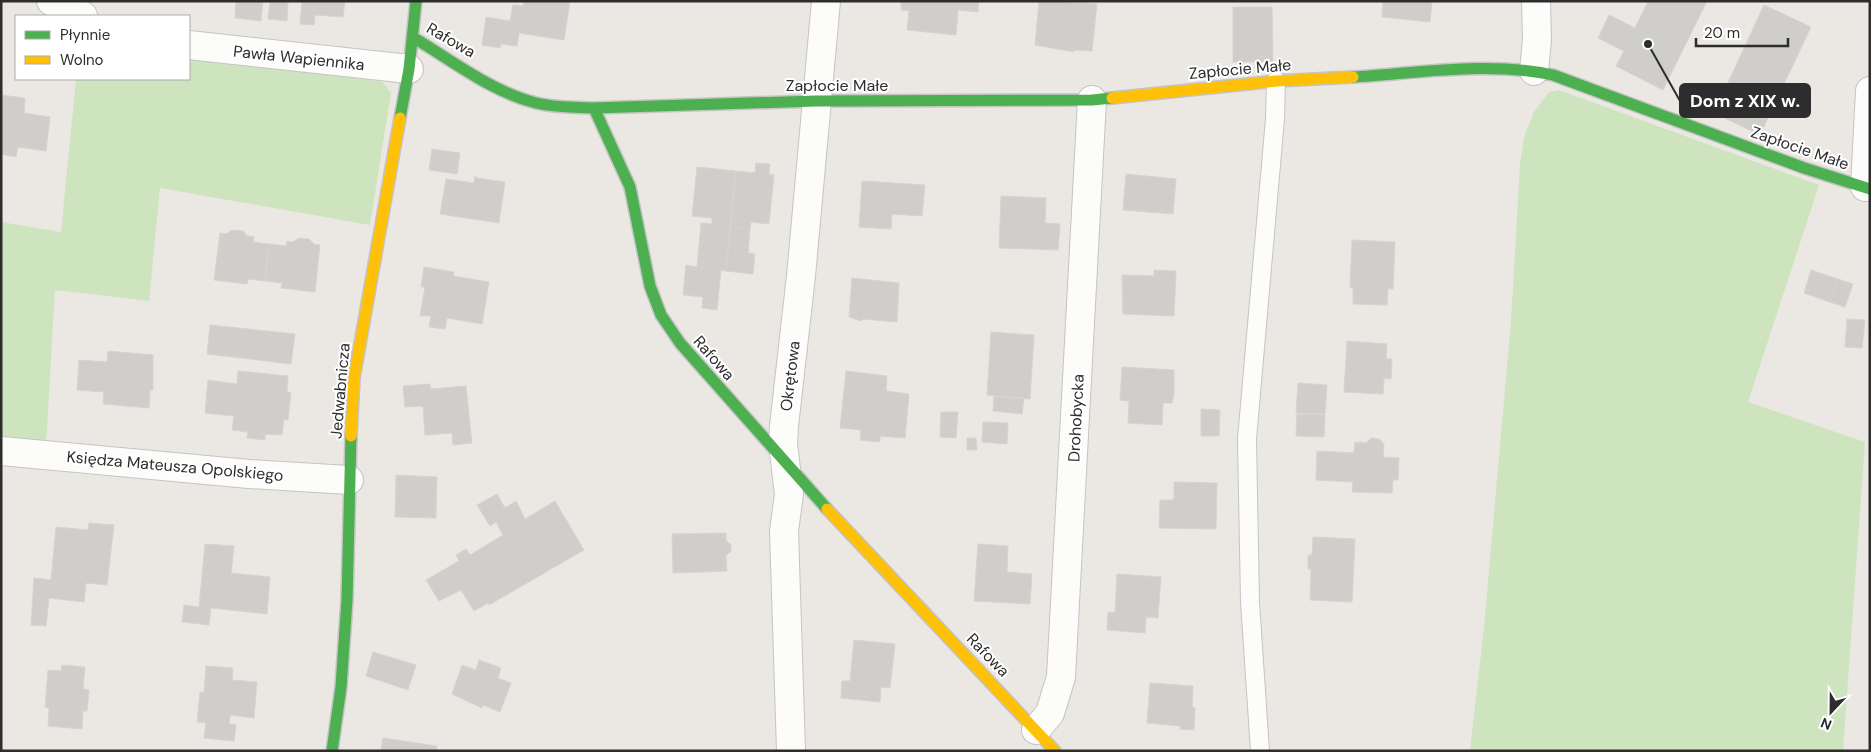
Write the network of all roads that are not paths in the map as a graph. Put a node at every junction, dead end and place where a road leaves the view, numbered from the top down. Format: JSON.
{"nodes":[{"id":1,"x":51,"y":1,"type":"edge"},
{"id":2,"x":416,"y":1,"type":"edge"},
{"id":3,"x":826,"y":1,"type":"edge"},
{"id":4,"x":1536,"y":1,"type":"edge"},
{"id":5,"x":80,"y":15,"type":"edge"},
{"id":6,"x":414,"y":38,"type":"junction"},
{"id":7,"x":190,"y":45,"type":"edge"},
{"id":8,"x":409,"y":69,"type":"junction"},
{"id":9,"x":1534,"y":71,"type":"junction"},
{"id":10,"x":1276,"y":82,"type":"junction"},
{"id":11,"x":1870,"y":91,"type":"edge"},
{"id":12,"x":1092,"y":100,"type":"junction"},
{"id":13,"x":815,"y":101,"type":"junction"},
{"id":14,"x":594,"y":108,"type":"junction"},
{"id":15,"x":1867,"y":188,"type":"edge"},
{"id":16,"x":1,"y":451,"type":"edge"},
{"id":17,"x":786,"y":466,"type":"junction"},
{"id":18,"x":349,"y":480,"type":"junction"},
{"id":19,"x":1036,"y":730,"type":"junction"},
{"id":20,"x":332,"y":751,"type":"edge"},
{"id":21,"x":791,"y":751,"type":"edge"},
{"id":22,"x":1055,"y":751,"type":"edge"},
{"id":23,"x":1260,"y":751,"type":"edge"}],
"edges":[{"from":1,"to":5,"type":"street"},
{"from":2,"to":6,"type":"street","name":"Rafowa"},
{"from":3,"to":13,"type":"street","name":"Okrętowa"},
{"from":4,"to":9,"type":"street"},
{"from":6,"to":8,"type":"street","name":"Jedwabnicza"},
{"from":6,"to":14,"type":"street","name":"Rafowa"},
{"from":7,"to":8,"type":"street","name":"Pawła Wapiennika"},
{"from":8,"to":18,"type":"street","name":"Jedwabnicza"},
{"from":9,"to":10,"type":"street","name":"Zapłocie Małe"},
{"from":9,"to":15,"type":"street","name":"Zapłocie Małe"},
{"from":10,"to":12,"type":"street","name":"Zapłocie Małe"},
{"from":10,"to":23,"type":"lane"},
{"from":11,"to":15,"type":"street"},
{"from":12,"to":13,"type":"street","name":"Zapłocie Małe"},
{"from":12,"to":19,"type":"street","name":"Drohobycka"},
{"from":13,"to":14,"type":"street","name":"Zapłocie Małe"},
{"from":13,"to":17,"type":"street","name":"Okrętowa"},
{"from":14,"to":17,"type":"street","name":"Rafowa"},
{"from":16,"to":18,"type":"street","name":"Księdza Mateusza Opolskiego"},
{"from":17,"to":19,"type":"street","name":"Rafowa"},
{"from":17,"to":21,"type":"street","name":"Okrętowa"},
{"from":18,"to":20,"type":"street","name":"Jedwabnicza"},
{"from":19,"to":22,"type":"street","name":"Rafowa"}]}
